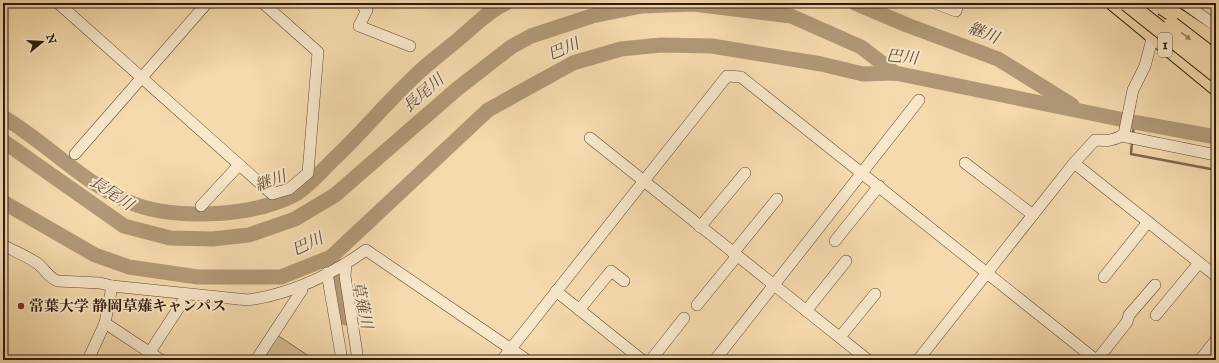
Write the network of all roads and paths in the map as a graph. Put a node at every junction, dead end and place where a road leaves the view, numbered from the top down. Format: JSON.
{"nodes":[{"id":1,"x":58,"y":3,"type":"edge"},
{"id":2,"x":207,"y":3,"type":"edge"},
{"id":3,"x":263,"y":3,"type":"edge"},
{"id":4,"x":360,"y":3,"type":"edge"},
{"id":5,"x":935,"y":3,"type":"edge"},
{"id":6,"x":958,"y":3,"type":"edge"},
{"id":7,"x":1114,"y":3,"type":"edge"},
{"id":8,"x":1127,"y":3,"type":"edge"},
{"id":9,"x":1144,"y":3,"type":"edge"},
{"id":10,"x":1153,"y":3,"type":"edge"},
{"id":11,"x":1157,"y":3,"type":"edge"},
{"id":12,"x":1184,"y":3,"type":"edge"},
{"id":13,"x":1216,"y":26,"type":"edge"},
{"id":14,"x":1152,"y":34,"type":"junction"},
{"id":15,"x":1216,"y":42,"type":"edge"},
{"id":16,"x":410,"y":46,"type":"dead end"},
{"id":17,"x":1216,"y":59,"type":"edge"},
{"id":18,"x":1216,"y":74,"type":"edge"},
{"id":19,"x":141,"y":77,"type":"junction"},
{"id":20,"x":1216,"y":87,"type":"edge"},
{"id":21,"x":918,"y":100,"type":"dead end"},
{"id":22,"x":1123,"y":135,"type":"junction"},
{"id":23,"x":590,"y":138,"type":"dead end"},
{"id":24,"x":75,"y":154,"type":"dead end"},
{"id":25,"x":1216,"y":155,"type":"edge"},
{"id":26,"x":965,"y":162,"type":"dead end"},
{"id":27,"x":1074,"y":163,"type":"junction"},
{"id":28,"x":239,"y":165,"type":"junction"},
{"id":29,"x":745,"y":173,"type":"dead end"},
{"id":30,"x":862,"y":173,"type":"junction"},
{"id":31,"x":642,"y":181,"type":"junction"},
{"id":32,"x":879,"y":186,"type":"junction"},
{"id":33,"x":777,"y":199,"type":"dead end"},
{"id":34,"x":201,"y":206,"type":"dead end"},
{"id":35,"x":1033,"y":215,"type":"junction"},
{"id":36,"x":1148,"y":222,"type":"junction"},
{"id":37,"x":700,"y":227,"type":"junction"},
{"id":38,"x":834,"y":241,"type":"dead end"},
{"id":39,"x":3,"y":245,"type":"edge"},
{"id":40,"x":735,"y":254,"type":"junction"},
{"id":41,"x":846,"y":261,"type":"dead end"},
{"id":42,"x":1199,"y":263,"type":"junction"},
{"id":43,"x":346,"y":264,"type":"junction"},
{"id":44,"x":987,"y":272,"type":"junction"},
{"id":45,"x":327,"y":273,"type":"junction"},
{"id":46,"x":1216,"y":276,"type":"edge"},
{"id":47,"x":1104,"y":277,"type":"dead end"},
{"id":48,"x":624,"y":281,"type":"dead end"},
{"id":49,"x":1155,"y":284,"type":"dead end"},
{"id":50,"x":774,"y":285,"type":"junction"},
{"id":51,"x":112,"y":286,"type":"junction"},
{"id":52,"x":302,"y":286,"type":"junction"},
{"id":53,"x":556,"y":291,"type":"junction"},
{"id":54,"x":875,"y":294,"type":"dead end"},
{"id":55,"x":187,"y":295,"type":"junction"},
{"id":56,"x":697,"y":305,"type":"dead end"},
{"id":57,"x":580,"y":310,"type":"junction"},
{"id":58,"x":806,"y":311,"type":"junction"},
{"id":59,"x":1156,"y":315,"type":"dead end"},
{"id":60,"x":684,"y":318,"type":"dead end"},
{"id":61,"x":105,"y":323,"type":"junction"},
{"id":62,"x":840,"y":337,"type":"junction"},
{"id":63,"x":1216,"y":340,"type":"edge"},
{"id":64,"x":510,"y":349,"type":"junction"},
{"id":65,"x":150,"y":352,"type":"junction"},
{"id":66,"x":88,"y":360,"type":"edge"},
{"id":67,"x":161,"y":360,"type":"edge"},
{"id":68,"x":256,"y":360,"type":"edge"},
{"id":69,"x":342,"y":360,"type":"edge"},
{"id":70,"x":358,"y":360,"type":"edge"},
{"id":71,"x":502,"y":360,"type":"edge"},
{"id":72,"x":527,"y":360,"type":"edge"},
{"id":73,"x":642,"y":360,"type":"edge"},
{"id":74,"x":651,"y":360,"type":"edge"},
{"id":75,"x":715,"y":360,"type":"edge"},
{"id":76,"x":868,"y":360,"type":"edge"},
{"id":77,"x":918,"y":360,"type":"edge"},
{"id":78,"x":1097,"y":360,"type":"edge"},
{"id":79,"x":1200,"y":360,"type":"edge"}],
"edges":[{"from":1,"to":19,"type":"street"},
{"from":2,"to":19,"type":"street"},
{"from":3,"to":28,"type":"street"},
{"from":4,"to":16,"type":"street"},
{"from":5,"to":6,"type":"street"},
{"from":7,"to":14,"type":"highway","number":"1"},
{"from":8,"to":18,"type":"highway","number":"1","bridge":true},
{"from":9,"to":17,"type":"highway","number":"1","one_way":true,"bridge":true},
{"from":10,"to":14,"type":"street"},
{"from":11,"to":15,"type":"highway"},
{"from":12,"to":13,"type":"street"},
{"from":14,"to":20,"type":"highway","number":"1"},
{"from":14,"to":22,"type":"street"},
{"from":19,"to":24,"type":"street"},
{"from":19,"to":28,"type":"street"},
{"from":21,"to":30,"type":"street"},
{"from":22,"to":25,"type":"street"},
{"from":22,"to":27,"type":"street"},
{"from":23,"to":31,"type":"street"},
{"from":26,"to":35,"type":"street"},
{"from":27,"to":35,"type":"street"},
{"from":27,"to":36,"type":"street"},
{"from":28,"to":34,"type":"street"},
{"from":29,"to":37,"type":"street"},
{"from":30,"to":31,"type":"street"},
{"from":30,"to":32,"type":"street"},
{"from":30,"to":50,"type":"street"},
{"from":31,"to":37,"type":"street"},
{"from":31,"to":53,"type":"street"},
{"from":32,"to":38,"type":"street"},
{"from":32,"to":44,"type":"street"},
{"from":33,"to":40,"type":"street"},
{"from":35,"to":44,"type":"street"},
{"from":36,"to":42,"type":"street"},
{"from":36,"to":47,"type":"street"},
{"from":37,"to":40,"type":"street"},
{"from":39,"to":51,"type":"street"},
{"from":40,"to":50,"type":"street"},
{"from":40,"to":56,"type":"street"},
{"from":41,"to":58,"type":"street"},
{"from":42,"to":46,"type":"street"},
{"from":42,"to":59,"type":"street"},
{"from":43,"to":45,"type":"street"},
{"from":43,"to":64,"type":"street"},
{"from":43,"to":70,"type":"street"},
{"from":44,"to":77,"type":"street"},
{"from":44,"to":78,"type":"street"},
{"from":45,"to":52,"type":"street"},
{"from":45,"to":69,"type":"street"},
{"from":48,"to":57,"type":"street"},
{"from":49,"to":78,"type":"street"},
{"from":50,"to":58,"type":"street"},
{"from":50,"to":75,"type":"street"},
{"from":51,"to":55,"type":"street"},
{"from":51,"to":61,"type":"street"},
{"from":52,"to":55,"type":"street"},
{"from":52,"to":68,"type":"street"},
{"from":53,"to":57,"type":"street"},
{"from":53,"to":64,"type":"street"},
{"from":54,"to":62,"type":"street"},
{"from":55,"to":65,"type":"street"},
{"from":57,"to":73,"type":"street"},
{"from":58,"to":62,"type":"street"},
{"from":60,"to":74,"type":"street"},
{"from":61,"to":65,"type":"street"},
{"from":61,"to":66,"type":"street"},
{"from":62,"to":76,"type":"street"},
{"from":63,"to":79,"type":"street"},
{"from":64,"to":71,"type":"street"},
{"from":64,"to":72,"type":"street"},
{"from":65,"to":67,"type":"street"}]}
